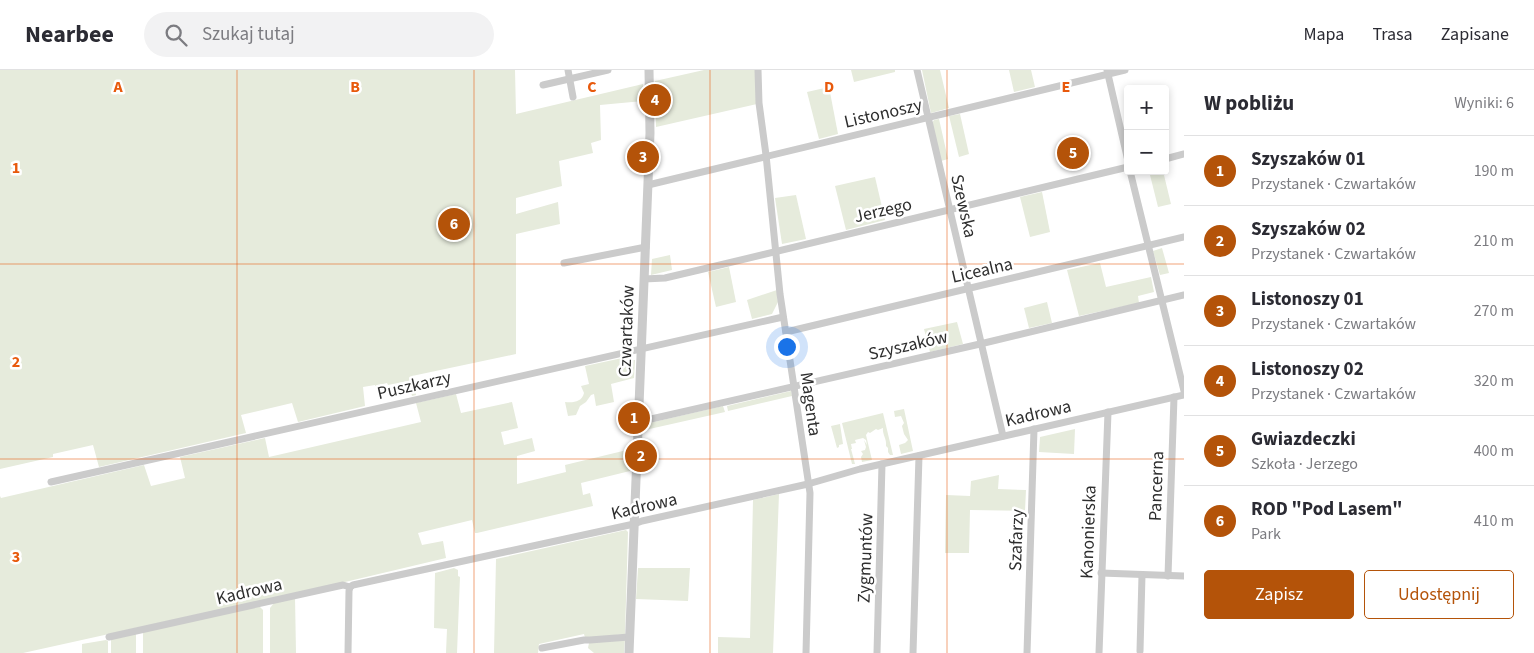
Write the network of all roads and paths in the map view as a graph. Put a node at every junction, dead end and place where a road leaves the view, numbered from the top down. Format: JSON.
{"nodes":[{"id":1,"x":568,"y":70,"type":"edge"},
{"id":2,"x":608,"y":70,"type":"edge"},
{"id":3,"x":649,"y":70,"type":"edge"},
{"id":4,"x":758,"y":70,"type":"edge"},
{"id":5,"x":917,"y":70,"type":"edge"},
{"id":6,"x":1125,"y":70,"type":"edge"},
{"id":7,"x":1107,"y":72,"type":"edge"},
{"id":8,"x":570,"y":79,"type":"junction"},
{"id":9,"x":543,"y":85,"type":"dead end"},
{"id":10,"x":573,"y":97,"type":"dead end"},
{"id":11,"x":928,"y":118,"type":"junction"},
{"id":12,"x":1124,"y":143,"type":"edge"},
{"id":13,"x":1184,"y":154,"type":"edge"},
{"id":14,"x":766,"y":156,"type":"junction"},
{"id":15,"x":1169,"y":158,"type":"edge"},
{"id":16,"x":1124,"y":168,"type":"edge"},
{"id":17,"x":1131,"y":175,"type":"edge"},
{"id":18,"x":648,"y":185,"type":"junction"},
{"id":19,"x":949,"y":210,"type":"junction"},
{"id":20,"x":1184,"y":237,"type":"edge"},
{"id":21,"x":1149,"y":245,"type":"junction"},
{"id":22,"x":646,"y":247,"type":"junction"},
{"id":23,"x":776,"y":251,"type":"junction"},
{"id":24,"x":564,"y":264,"type":"dead end"},
{"id":25,"x":644,"y":280,"type":"junction"},
{"id":26,"x":967,"y":289,"type":"junction"},
{"id":27,"x":1184,"y":295,"type":"edge"},
{"id":28,"x":1162,"y":300,"type":"junction"},
{"id":29,"x":784,"y":317,"type":"junction"},
{"id":30,"x":786,"y":332,"type":"junction"},
{"id":31,"x":980,"y":344,"type":"junction"},
{"id":32,"x":641,"y":349,"type":"junction"},
{"id":33,"x":794,"y":386,"type":"junction"},
{"id":34,"x":1184,"y":393,"type":"edge"},
{"id":35,"x":1174,"y":396,"type":"junction"},
{"id":36,"x":1108,"y":412,"type":"junction"},
{"id":37,"x":638,"y":422,"type":"junction"},
{"id":38,"x":1034,"y":429,"type":"junction"},
{"id":39,"x":1002,"y":436,"type":"junction"},
{"id":40,"x":919,"y":456,"type":"junction"},
{"id":41,"x":882,"y":464,"type":"junction"},
{"id":42,"x":51,"y":482,"type":"dead end"},
{"id":43,"x":808,"y":484,"type":"junction"},
{"id":44,"x":634,"y":524,"type":"junction"},
{"id":45,"x":1101,"y":573,"type":"junction"},
{"id":46,"x":1142,"y":575,"type":"junction"},
{"id":47,"x":1168,"y":576,"type":"junction"},
{"id":48,"x":1184,"y":576,"type":"edge"},
{"id":49,"x":350,"y":587,"type":"junction"},
{"id":50,"x":629,"y":637,"type":"junction"},
{"id":51,"x":109,"y":638,"type":"dead end"},
{"id":52,"x":542,"y":648,"type":"dead end"},
{"id":53,"x":1140,"y":650,"type":"dead end"},
{"id":54,"x":348,"y":653,"type":"edge"},
{"id":55,"x":629,"y":653,"type":"edge"},
{"id":56,"x":806,"y":653,"type":"edge"},
{"id":57,"x":877,"y":653,"type":"edge"},
{"id":58,"x":913,"y":653,"type":"edge"},
{"id":59,"x":1027,"y":653,"type":"edge"},
{"id":60,"x":1099,"y":653,"type":"edge"}],
"edges":[{"from":1,"to":8,"type":"street"},
{"from":2,"to":8,"type":"street"},
{"from":3,"to":18,"type":"street","name":"Czwartaków"},
{"from":4,"to":14,"type":"street","name":"Magenta"},
{"from":5,"to":11,"type":"street","name":"Szewska"},
{"from":6,"to":7,"type":"street","name":"Listonoszy"},
{"from":7,"to":11,"type":"street","name":"Listonoszy"},
{"from":7,"to":12,"type":"street"},
{"from":8,"to":9,"type":"street"},
{"from":8,"to":10,"type":"street"},
{"from":11,"to":14,"type":"street","name":"Listonoszy"},
{"from":11,"to":19,"type":"street","name":"Szewska"},
{"from":13,"to":15,"type":"street"},
{"from":14,"to":18,"type":"street","name":"Listonoszy"},
{"from":14,"to":23,"type":"street","name":"Magenta"},
{"from":16,"to":19,"type":"street","name":"Jerzego"},
{"from":17,"to":21,"type":"street"},
{"from":18,"to":22,"type":"street","name":"Czwartaków"},
{"from":19,"to":23,"type":"street","name":"Jerzego"},
{"from":19,"to":26,"type":"street","name":"Szewska"},
{"from":20,"to":21,"type":"street","name":"Licealna"},
{"from":21,"to":26,"type":"street","name":"Licealna"},
{"from":21,"to":28,"type":"street"},
{"from":22,"to":24,"type":"street"},
{"from":22,"to":25,"type":"street","name":"Czwartaków"},
{"from":23,"to":25,"type":"street","name":"Jerzego"},
{"from":23,"to":29,"type":"street","name":"Magenta"},
{"from":25,"to":32,"type":"street","name":"Czwartaków"},
{"from":26,"to":30,"type":"street","name":"Licealna"},
{"from":26,"to":31,"type":"street","name":"Szewska"},
{"from":27,"to":28,"type":"street","name":"Szyszaków"},
{"from":28,"to":31,"type":"street","name":"Szyszaków"},
{"from":28,"to":34,"type":"street"},
{"from":29,"to":30,"type":"street","name":"Magenta"},
{"from":29,"to":32,"type":"street","name":"Puszkarzy"},
{"from":30,"to":33,"type":"street","name":"Magenta"},
{"from":31,"to":33,"type":"street","name":"Szyszaków"},
{"from":31,"to":39,"type":"street","name":"Szewska"},
{"from":32,"to":37,"type":"street","name":"Czwartaków"},
{"from":32,"to":42,"type":"street","name":"Puszkarzy"},
{"from":33,"to":37,"type":"street","name":"Szyszaków"},
{"from":33,"to":43,"type":"street","name":"Magenta"},
{"from":34,"to":35,"type":"street","name":"Kadrowa"},
{"from":35,"to":36,"type":"street","name":"Kadrowa"},
{"from":35,"to":47,"type":"street","name":"Pancerna"},
{"from":36,"to":38,"type":"street","name":"Kadrowa"},
{"from":36,"to":45,"type":"street","name":"Kanonierska"},
{"from":37,"to":44,"type":"street","name":"Czwartaków"},
{"from":38,"to":39,"type":"street","name":"Kadrowa"},
{"from":38,"to":59,"type":"street","name":"Szafarzy"},
{"from":39,"to":40,"type":"street","name":"Kadrowa"},
{"from":40,"to":41,"type":"street","name":"Kadrowa"},
{"from":40,"to":58,"type":"street"},
{"from":41,"to":43,"type":"street","name":"Kadrowa"},
{"from":41,"to":57,"type":"street","name":"Zygmuntów"},
{"from":43,"to":44,"type":"street","name":"Kadrowa"},
{"from":43,"to":56,"type":"street","name":"Magenta"},
{"from":44,"to":49,"type":"street","name":"Kadrowa"},
{"from":44,"to":50,"type":"street","name":"Czwartaków"},
{"from":45,"to":46,"type":"street"},
{"from":45,"to":60,"type":"street","name":"Kanonierska"},
{"from":46,"to":47,"type":"street"},
{"from":46,"to":53,"type":"street"},
{"from":47,"to":48,"type":"street"},
{"from":49,"to":51,"type":"street","name":"Kadrowa"},
{"from":49,"to":54,"type":"street"},
{"from":50,"to":52,"type":"street"},
{"from":50,"to":55,"type":"street","name":"Czwartaków"}]}
